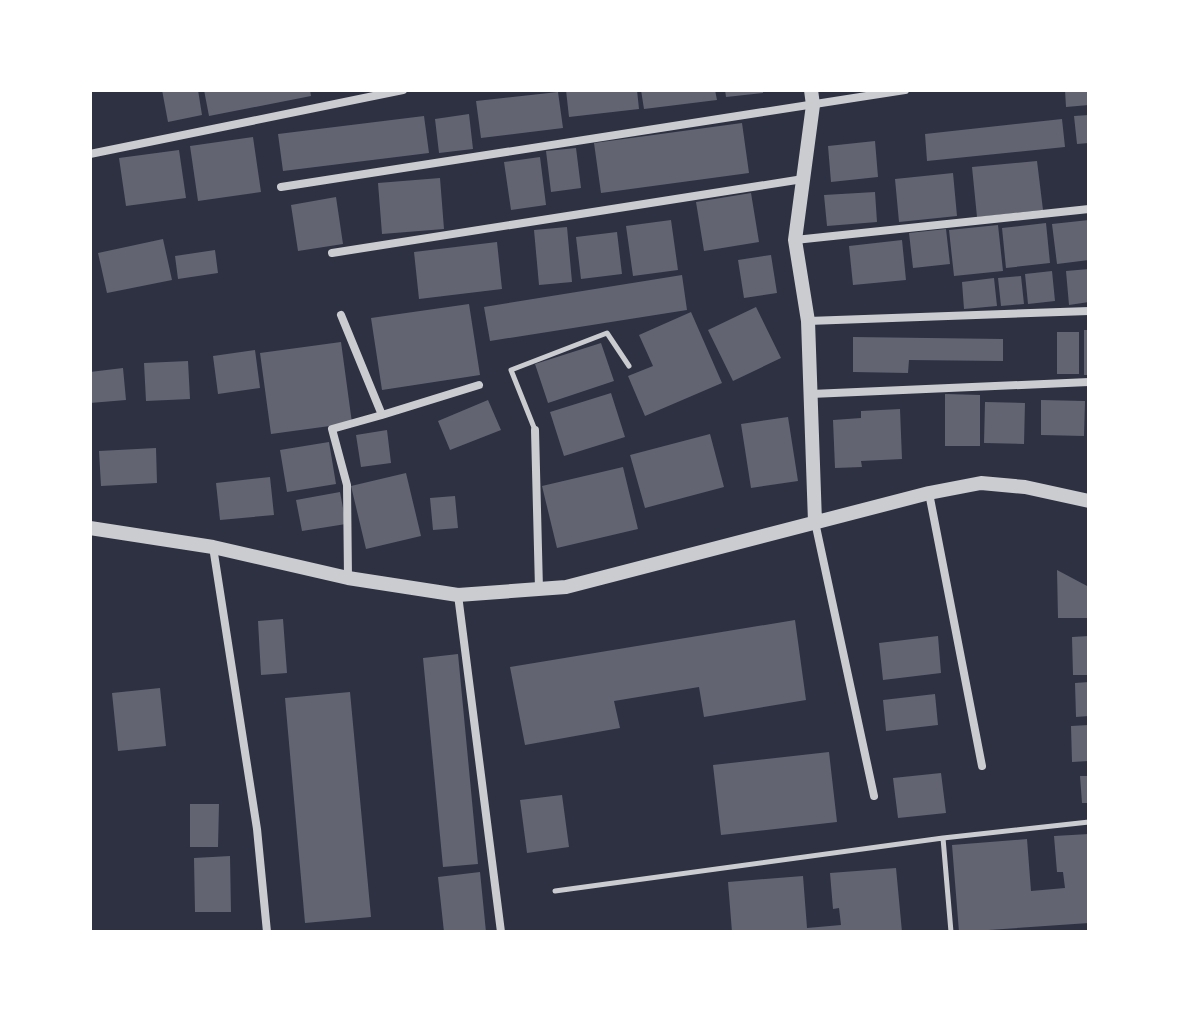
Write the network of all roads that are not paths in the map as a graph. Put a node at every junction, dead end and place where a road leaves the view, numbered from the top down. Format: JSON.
{"nodes":[{"id":1,"x":403,"y":90,"type":"edge"},
{"id":2,"x":905,"y":90,"type":"edge"},
{"id":3,"x":812,"y":98,"type":"edge"},
{"id":4,"x":90,"y":154,"type":"edge"},
{"id":5,"x":803,"y":179,"type":"junction"},
{"id":6,"x":281,"y":187,"type":"dead end"},
{"id":7,"x":1089,"y":209,"type":"edge"},
{"id":8,"x":795,"y":240,"type":"junction"},
{"id":9,"x":332,"y":253,"type":"dead end"},
{"id":10,"x":1089,"y":311,"type":"edge"},
{"id":11,"x":341,"y":315,"type":"dead end"},
{"id":12,"x":808,"y":321,"type":"junction"},
{"id":13,"x":629,"y":366,"type":"dead end"},
{"id":14,"x":1089,"y":382,"type":"edge"},
{"id":15,"x":479,"y":385,"type":"dead end"},
{"id":16,"x":811,"y":394,"type":"junction"},
{"id":17,"x":382,"y":415,"type":"junction"},
{"id":18,"x":535,"y":430,"type":"joint"},
{"id":19,"x":929,"y":493,"type":"junction"},
{"id":20,"x":1089,"y":501,"type":"edge"},
{"id":21,"x":815,"y":522,"type":"junction"},
{"id":22,"x":90,"y":528,"type":"edge"},
{"id":23,"x":213,"y":547,"type":"junction"},
{"id":24,"x":348,"y":578,"type":"junction"},
{"id":25,"x":539,"y":589,"type":"junction"},
{"id":26,"x":458,"y":595,"type":"junction"},
{"id":27,"x":982,"y":766,"type":"dead end"},
{"id":28,"x":874,"y":796,"type":"dead end"},
{"id":29,"x":1089,"y":822,"type":"edge"},
{"id":30,"x":943,"y":838,"type":"junction"},
{"id":31,"x":555,"y":891,"type":"dead end"},
{"id":32,"x":267,"y":932,"type":"edge"},
{"id":33,"x":501,"y":932,"type":"edge"},
{"id":34,"x":951,"y":932,"type":"edge"}],
"edges":[{"from":1,"to":4,"type":"street"},
{"from":2,"to":3,"type":"street"},
{"from":3,"to":5,"type":"street"},
{"from":3,"to":6,"type":"street"},
{"from":5,"to":8,"type":"street"},
{"from":5,"to":9,"type":"street"},
{"from":7,"to":8,"type":"street"},
{"from":8,"to":12,"type":"street"},
{"from":10,"to":12,"type":"street"},
{"from":11,"to":17,"type":"street"},
{"from":12,"to":16,"type":"street"},
{"from":13,"to":18,"type":"lane"},
{"from":14,"to":16,"type":"street"},
{"from":15,"to":17,"type":"street"},
{"from":16,"to":21,"type":"street"},
{"from":17,"to":24,"type":"street"},
{"from":18,"to":25,"type":"street"},
{"from":19,"to":20,"type":"street"},
{"from":19,"to":21,"type":"street"},
{"from":19,"to":27,"type":"street"},
{"from":21,"to":25,"type":"street"},
{"from":21,"to":28,"type":"street"},
{"from":22,"to":23,"type":"street"},
{"from":23,"to":24,"type":"street"},
{"from":23,"to":32,"type":"street"},
{"from":24,"to":26,"type":"street"},
{"from":25,"to":26,"type":"street"},
{"from":26,"to":33,"type":"street"},
{"from":29,"to":30,"type":"lane"},
{"from":30,"to":31,"type":"lane"},
{"from":30,"to":34,"type":"lane"}]}
